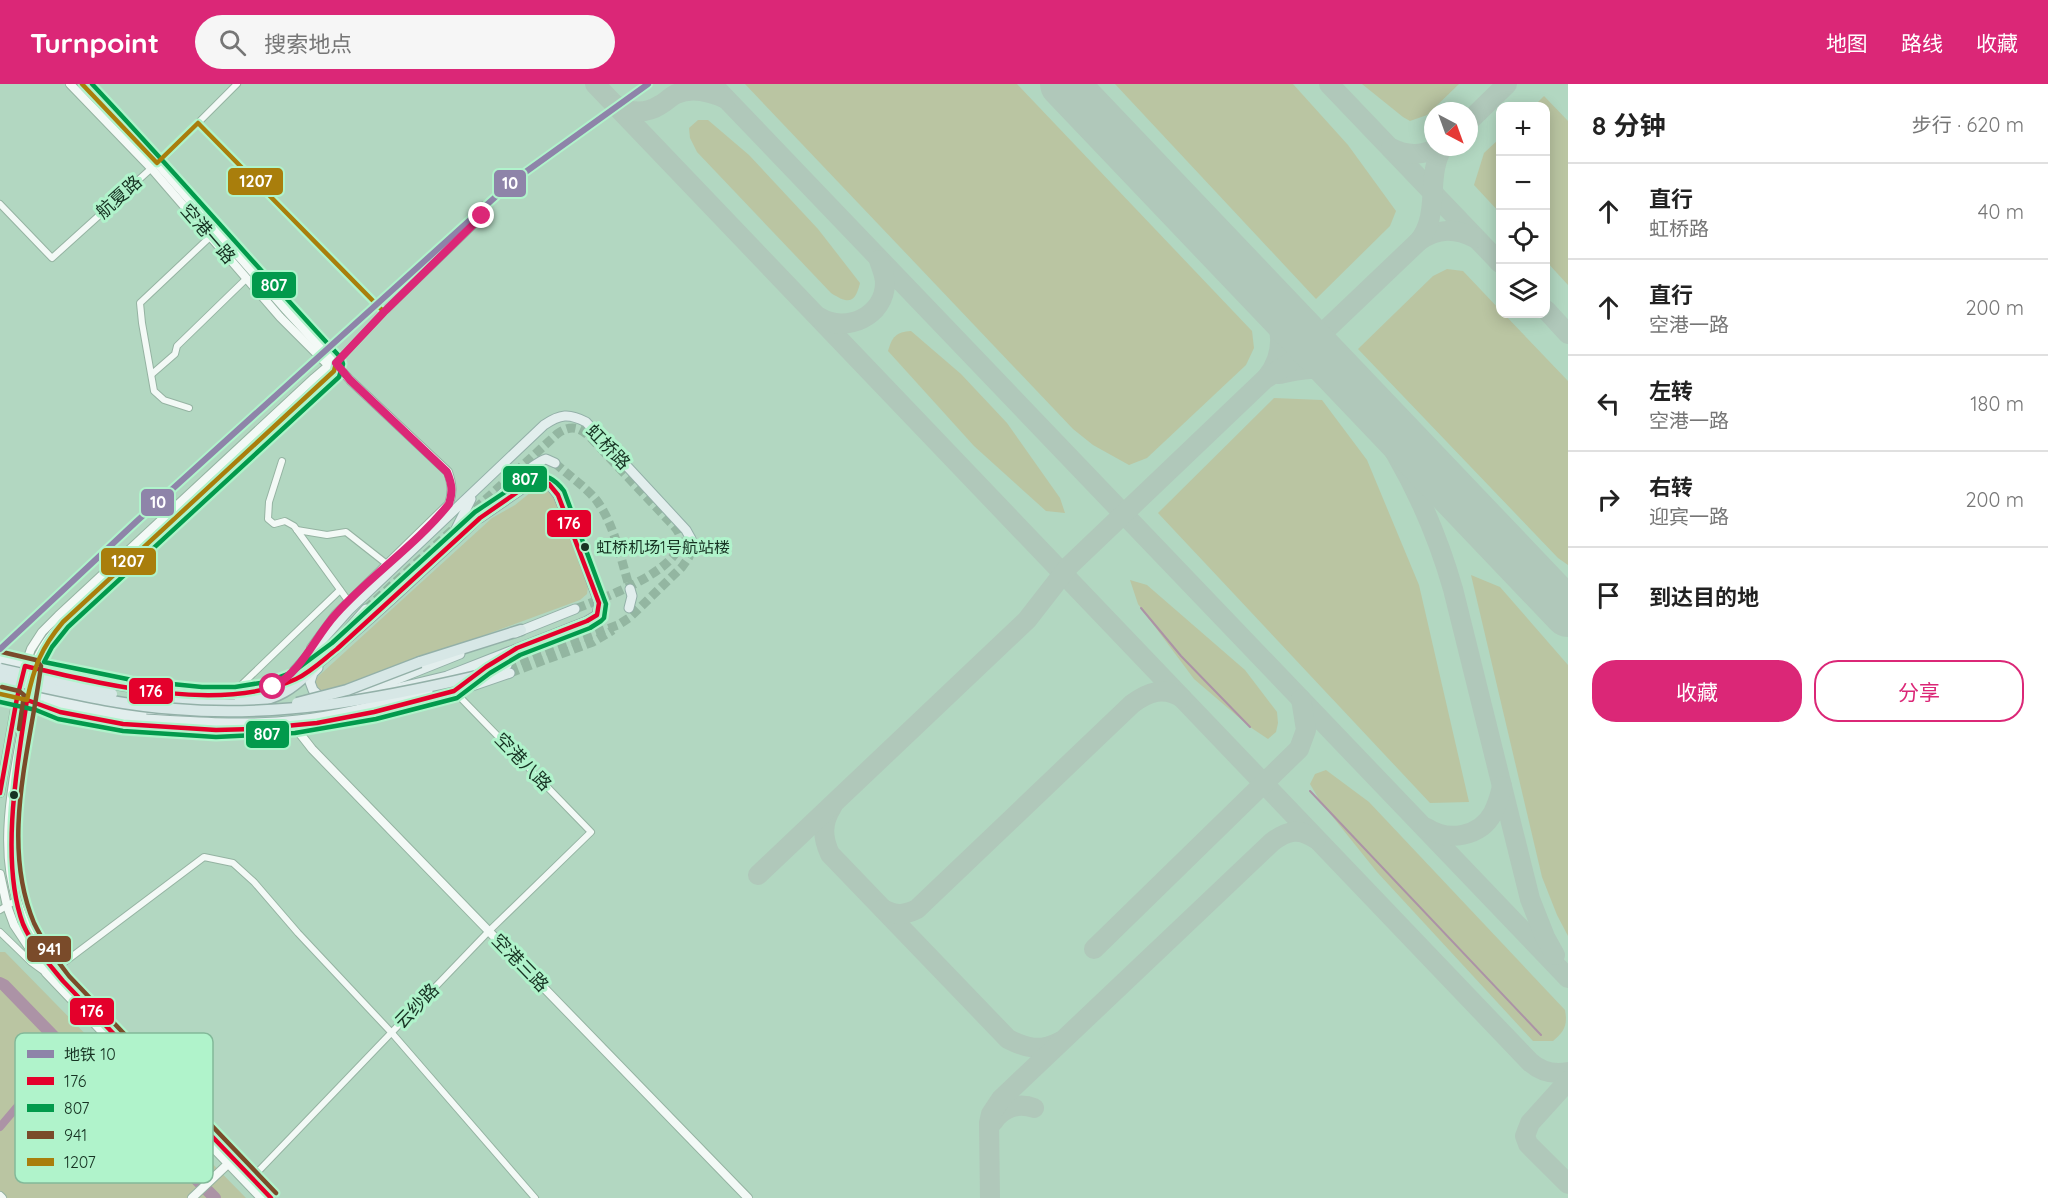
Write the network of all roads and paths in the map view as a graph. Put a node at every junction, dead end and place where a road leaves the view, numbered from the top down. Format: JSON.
{"nodes":[{"id":1,"x":70,"y":84,"type":"edge"},
{"id":2,"x":82,"y":84,"type":"edge"},
{"id":3,"x":237,"y":84,"type":"edge"},
{"id":4,"x":198,"y":123,"type":"junction"},
{"id":5,"x":154,"y":166,"type":"junction"},
{"id":6,"x":0,"y":204,"type":"edge"},
{"id":7,"x":484,"y":205,"type":"dead end"},
{"id":8,"x":210,"y":237,"type":"junction"},
{"id":9,"x":246,"y":279,"type":"junction"},
{"id":10,"x":384,"y":312,"type":"junction"},
{"id":11,"x":333,"y":367,"type":"junction"},
{"id":12,"x":152,"y":374,"type":"junction"},
{"id":13,"x":189,"y":408,"type":"dead end"},
{"id":14,"x":282,"y":461,"type":"dead end"},
{"id":15,"x":555,"y":463,"type":"dead end"},
{"id":16,"x":473,"y":494,"type":"junction"},
{"id":17,"x":480,"y":518,"type":"junction"},
{"id":18,"x":297,"y":530,"type":"junction"},
{"id":19,"x":692,"y":547,"type":"dead end"},
{"id":20,"x":447,"y":548,"type":"junction"},
{"id":21,"x":388,"y":565,"type":"junction"},
{"id":22,"x":630,"y":589,"type":"tunnel mouth"},
{"id":23,"x":340,"y":590,"type":"junction"},
{"id":24,"x":349,"y":602,"type":"junction"},
{"id":25,"x":629,"y":608,"type":"dead end"},
{"id":26,"x":575,"y":609,"type":"tunnel mouth"},
{"id":27,"x":521,"y":630,"type":"junction"},
{"id":28,"x":517,"y":648,"type":"junction"},
{"id":29,"x":327,"y":657,"type":"junction"},
{"id":30,"x":0,"y":659,"type":"edge"},
{"id":31,"x":305,"y":659,"type":"junction"},
{"id":32,"x":29,"y":667,"type":"junction"},
{"id":33,"x":0,"y":669,"type":"edge"},
{"id":34,"x":313,"y":669,"type":"junction"},
{"id":35,"x":477,"y":676,"type":"junction"},
{"id":36,"x":0,"y":678,"type":"edge"},
{"id":37,"x":269,"y":688,"type":"junction"},
{"id":38,"x":454,"y":691,"type":"junction"},
{"id":39,"x":0,"y":694,"type":"edge"},
{"id":40,"x":230,"y":695,"type":"junction"},
{"id":41,"x":22,"y":699,"type":"junction"},
{"id":42,"x":38,"y":699,"type":"junction"},
{"id":43,"x":341,"y":702,"type":"junction"},
{"id":44,"x":206,"y":704,"type":"junction"},
{"id":45,"x":234,"y":711,"type":"junction"},
{"id":46,"x":294,"y":726,"type":"junction"},
{"id":47,"x":0,"y":793,"type":"edge"},
{"id":48,"x":591,"y":832,"type":"joint"},
{"id":49,"x":0,"y":874,"type":"edge"},
{"id":50,"x":15,"y":901,"type":"junction"},
{"id":51,"x":3,"y":908,"type":"edge"},
{"id":52,"x":489,"y":931,"type":"junction"},
{"id":53,"x":0,"y":932,"type":"edge"},
{"id":54,"x":50,"y":971,"type":"junction"},
{"id":55,"x":391,"y":1032,"type":"junction"},
{"id":56,"x":109,"y":1033,"type":"edge"},
{"id":57,"x":213,"y":1143,"type":"edge"},
{"id":58,"x":230,"y":1161,"type":"junction"},
{"id":59,"x":213,"y":1178,"type":"edge"},
{"id":60,"x":249,"y":1181,"type":"junction"},
{"id":61,"x":208,"y":1183,"type":"edge"},
{"id":62,"x":192,"y":1198,"type":"edge"},
{"id":63,"x":261,"y":1198,"type":"edge"},
{"id":64,"x":271,"y":1198,"type":"edge"},
{"id":65,"x":535,"y":1198,"type":"edge"},
{"id":66,"x":748,"y":1198,"type":"edge"}],
"edges":[{"from":1,"to":5,"type":"main road","name":"空港一路"},
{"from":2,"to":5,"type":"main road","name":"空港一路"},
{"from":3,"to":4,"type":"street","name":"航夏路"},
{"from":4,"to":5,"type":"street","name":"航夏路"},
{"from":4,"to":10,"type":"street"},
{"from":5,"to":6,"type":"street","name":"航夏路"},
{"from":5,"to":8,"type":"main road","name":"空港一路"},
{"from":5,"to":11,"type":"main road","name":"空港一路"},
{"from":7,"to":10,"type":"street"},
{"from":8,"to":9,"type":"main road","name":"空港一路"},
{"from":8,"to":12,"type":"street"},
{"from":9,"to":11,"type":"main road","name":"空港一路"},
{"from":9,"to":12,"type":"street"},
{"from":10,"to":11,"type":"street"},
{"from":11,"to":21,"type":"main road","name":"空港一路"},
{"from":11,"to":32,"type":"main road"},
{"from":12,"to":13,"type":"street"},
{"from":14,"to":18,"type":"street"},
{"from":15,"to":17,"type":"main road"},
{"from":16,"to":19,"type":"main road","name":"虹桥路"},
{"from":16,"to":20,"type":"main road"},
{"from":16,"to":31,"type":"main road","name":"虹桥路"},
{"from":17,"to":20,"type":"main road"},
{"from":17,"to":28,"type":"main road"},
{"from":18,"to":21,"type":"street"},
{"from":18,"to":23,"type":"street"},
{"from":20,"to":29,"type":"main road"},
{"from":21,"to":24,"type":"main road","name":"空港一路"},
{"from":22,"to":25,"type":"main road"},
{"from":23,"to":24,"type":"street"},
{"from":23,"to":40,"type":"street"},
{"from":24,"to":31,"type":"main road","name":"空港一路"},
{"from":26,"to":27,"type":"main road"},
{"from":27,"to":43,"type":"main road"},
{"from":27,"to":45,"type":"highway","bridge":true},
{"from":28,"to":38,"type":"main road"},
{"from":28,"to":43,"type":"main road"},
{"from":29,"to":34,"type":"main road"},
{"from":29,"to":43,"type":"main road"},
{"from":30,"to":32,"type":"main road"},
{"from":31,"to":34,"type":"main road"},
{"from":31,"to":37,"type":"main road","name":"虹桥路"},
{"from":32,"to":40,"type":"main road"},
{"from":32,"to":41,"type":"main road"},
{"from":33,"to":44,"type":"highway","bridge":true},
{"from":34,"to":37,"type":"main road"},
{"from":34,"to":44,"type":"highway"},
{"from":35,"to":38,"type":"main road"},
{"from":35,"to":42,"type":"main road","bridge":true},
{"from":35,"to":45,"type":"highway","bridge":true},
{"from":36,"to":45,"type":"highway","bridge":true},
{"from":37,"to":40,"type":"main road"},
{"from":37,"to":44,"type":"highway"},
{"from":38,"to":46,"type":"main road"},
{"from":38,"to":48,"type":"street","name":"空港八路"},
{"from":39,"to":41,"type":"main road"},
{"from":41,"to":42,"type":"main road"},
{"from":41,"to":47,"type":"main road"},
{"from":41,"to":50,"type":"main road"},
{"from":42,"to":43,"type":"main road"},
{"from":42,"to":46,"type":"main road"},
{"from":46,"to":52,"type":"main road","name":"空港三路"},
{"from":48,"to":52,"type":"street","name":"云纱路"},
{"from":49,"to":51,"type":"main road"},
{"from":50,"to":51,"type":"street"},
{"from":50,"to":54,"type":"main road"},
{"from":51,"to":54,"type":"main road"},
{"from":52,"to":55,"type":"street","name":"云纱路"},
{"from":52,"to":66,"type":"main road","name":"空港三路"},
{"from":53,"to":54,"type":"street"},
{"from":54,"to":55,"type":"street"},
{"from":54,"to":56,"type":"main road"},
{"from":55,"to":60,"type":"street","name":"云纱路"},
{"from":55,"to":65,"type":"street"},
{"from":57,"to":58,"type":"main road"},
{"from":58,"to":59,"type":"main road"},
{"from":58,"to":60,"type":"main road"},
{"from":60,"to":63,"type":"main road"},
{"from":60,"to":64,"type":"main road"},
{"from":61,"to":62,"type":"main road"}]}
